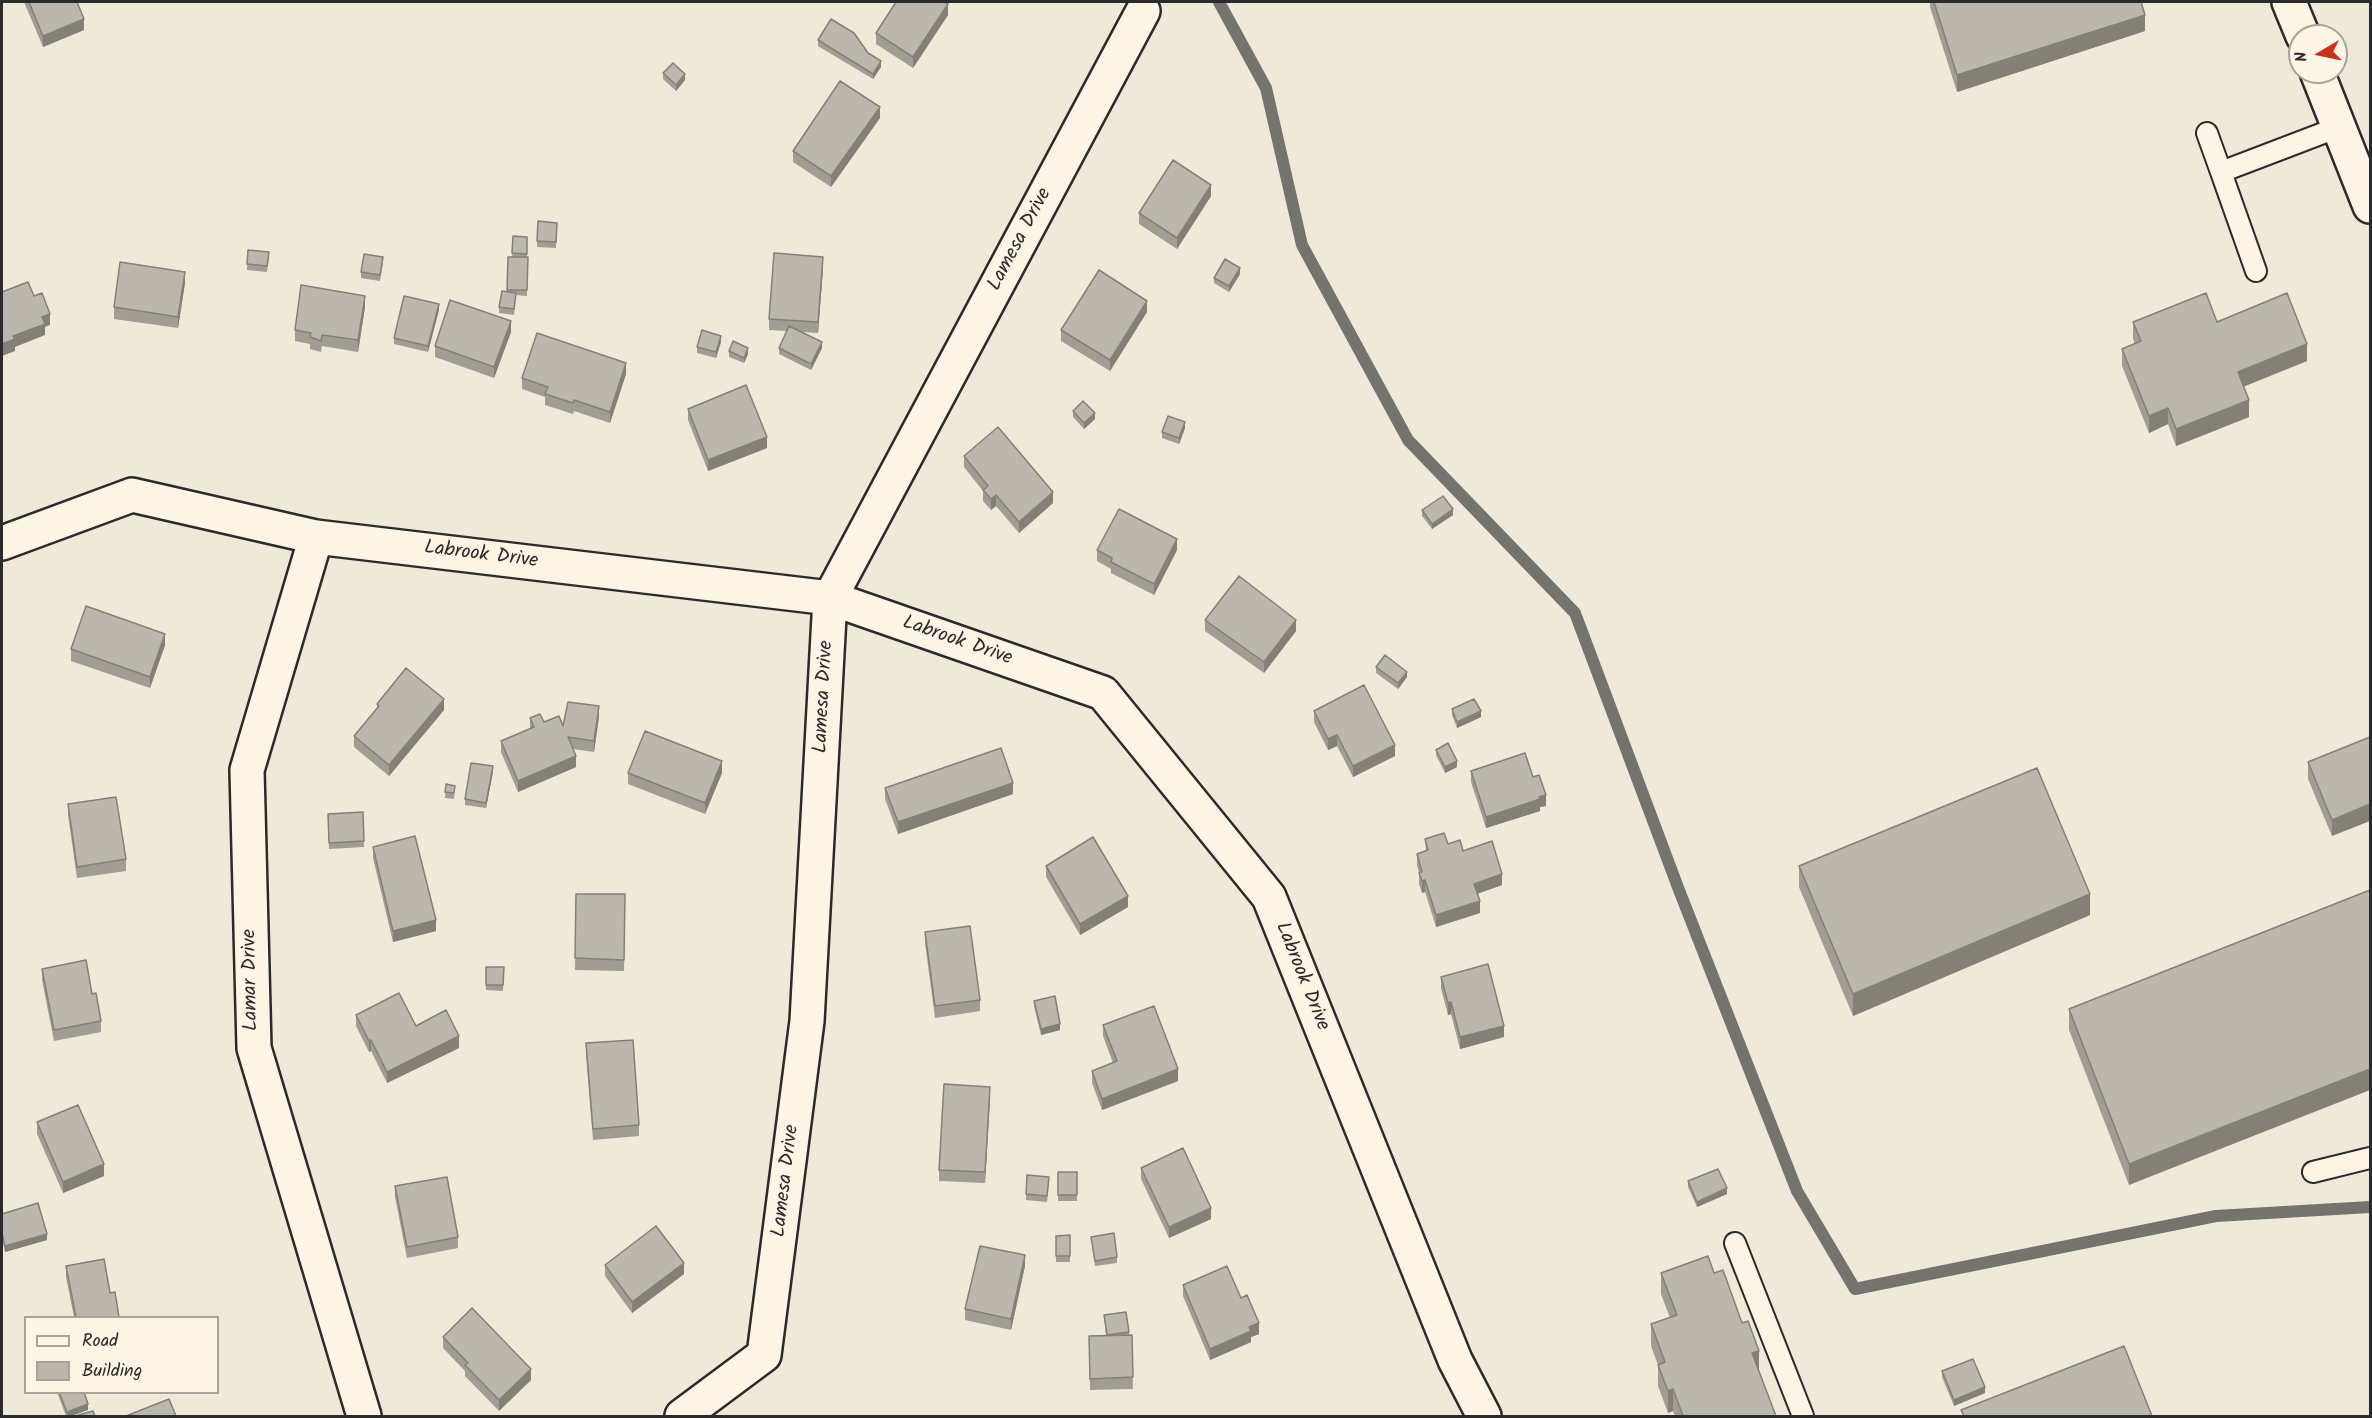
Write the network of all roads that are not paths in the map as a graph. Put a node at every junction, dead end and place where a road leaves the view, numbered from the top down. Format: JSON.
{"nodes":[{"id":1,"x":2289,"y":2,"type":"edge"},
{"id":2,"x":1143,"y":11,"type":"dead end"},
{"id":3,"x":2298,"y":24,"type":"edge"},
{"id":4,"x":2322,"y":84,"type":"edge"},
{"id":5,"x":2339,"y":127,"type":"junction"},
{"id":6,"x":2207,"y":132,"type":"dead end"},
{"id":7,"x":2221,"y":172,"type":"junction"},
{"id":8,"x":2370,"y":206,"type":"edge"},
{"id":9,"x":2256,"y":271,"type":"dead end"},
{"id":10,"x":316,"y":537,"type":"junction"},
{"id":11,"x":2,"y":543,"type":"edge"},
{"id":12,"x":830,"y":598,"type":"junction"},
{"id":13,"x":2370,"y":1158,"type":"edge"},
{"id":14,"x":2313,"y":1173,"type":"dead end"},
{"id":15,"x":1735,"y":1243,"type":"dead end"},
{"id":16,"x":364,"y":1416,"type":"edge"},
{"id":17,"x":682,"y":1416,"type":"edge"},
{"id":18,"x":1484,"y":1416,"type":"edge"},
{"id":19,"x":1803,"y":1416,"type":"edge"}],
"edges":[{"from":1,"to":3,"type":"street"},
{"from":2,"to":12,"type":"street","name":"Lamesa Drive"},
{"from":4,"to":5,"type":"street"},
{"from":5,"to":7,"type":"lane"},
{"from":5,"to":8,"type":"street"},
{"from":6,"to":7,"type":"lane"},
{"from":7,"to":9,"type":"lane"},
{"from":10,"to":11,"type":"street","name":"Labrook Drive"},
{"from":10,"to":12,"type":"street","name":"Labrook Drive"},
{"from":10,"to":16,"type":"street","name":"Lamar Drive"},
{"from":12,"to":17,"type":"street","name":"Lamesa Drive"},
{"from":12,"to":18,"type":"street","name":"Labrook Drive"},
{"from":13,"to":14,"type":"lane"},
{"from":15,"to":19,"type":"lane"}]}
